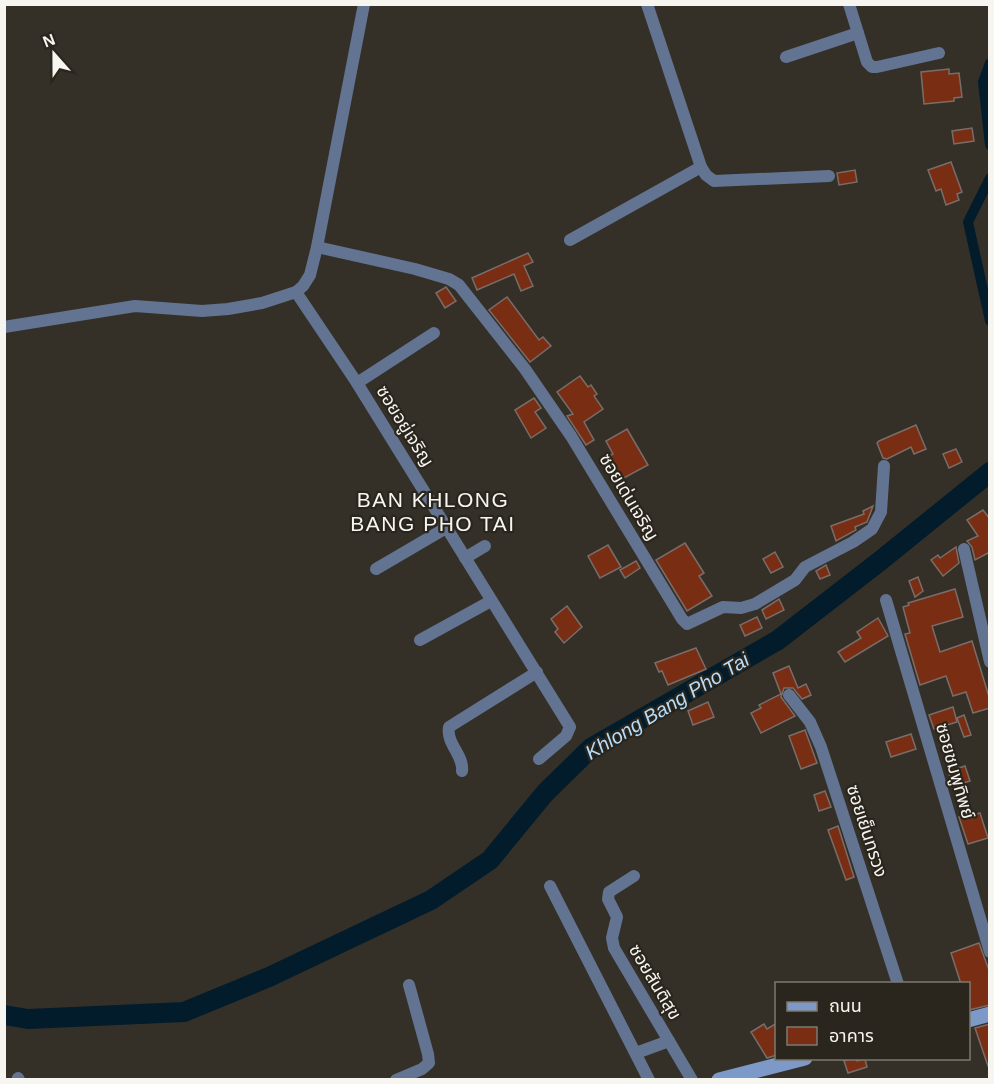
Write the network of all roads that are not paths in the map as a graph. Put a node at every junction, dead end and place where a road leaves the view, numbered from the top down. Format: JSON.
{"nodes":[{"id":1,"x":364,"y":4,"type":"edge"},
{"id":2,"x":646,"y":4,"type":"edge"},
{"id":3,"x":849,"y":4,"type":"edge"},
{"id":4,"x":858,"y":33,"type":"junction"},
{"id":5,"x":939,"y":53,"type":"dead end"},
{"id":6,"x":786,"y":57,"type":"dead end"},
{"id":7,"x":700,"y":167,"type":"junction"},
{"id":8,"x":829,"y":176,"type":"dead end"},
{"id":9,"x":570,"y":240,"type":"dead end"},
{"id":10,"x":317,"y":247,"type":"junction"},
{"id":11,"x":296,"y":292,"type":"junction"},
{"id":12,"x":4,"y":327,"type":"edge"},
{"id":13,"x":434,"y":333,"type":"dead end"},
{"id":14,"x":357,"y":383,"type":"junction"},
{"id":15,"x":884,"y":466,"type":"dead end"},
{"id":16,"x":446,"y":528,"type":"junction"},
{"id":17,"x":485,"y":546,"type":"dead end"},
{"id":18,"x":964,"y":549,"type":"dead end"},
{"id":19,"x":465,"y":558,"type":"junction"},
{"id":20,"x":376,"y":569,"type":"dead end"},
{"id":21,"x":886,"y":600,"type":"dead end"},
{"id":22,"x":491,"y":601,"type":"junction"},
{"id":23,"x":420,"y":640,"type":"dead end"},
{"id":24,"x":990,"y":662,"type":"edge"},
{"id":25,"x":537,"y":672,"type":"junction"},
{"id":26,"x":789,"y":695,"type":"dead end"},
{"id":27,"x":539,"y":759,"type":"dead end"},
{"id":28,"x":462,"y":771,"type":"dead end"},
{"id":29,"x":634,"y":876,"type":"dead end"},
{"id":30,"x":550,"y":886,"type":"dead end"},
{"id":31,"x":990,"y":952,"type":"edge"},
{"id":32,"x":897,"y":982,"type":"edge"},
{"id":33,"x":409,"y":985,"type":"dead end"},
{"id":34,"x":990,"y":1014,"type":"edge"},
{"id":35,"x":970,"y":1020,"type":"edge"},
{"id":36,"x":669,"y":1041,"type":"junction"},
{"id":37,"x":636,"y":1053,"type":"junction"},
{"id":38,"x":801,"y":1060,"type":"edge"},
{"id":39,"x":396,"y":1080,"type":"edge"},
{"id":40,"x":649,"y":1080,"type":"edge"},
{"id":41,"x":692,"y":1080,"type":"edge"},
{"id":42,"x":719,"y":1080,"type":"edge"}],
"edges":[{"from":1,"to":10,"type":"street"},
{"from":2,"to":7,"type":"street"},
{"from":3,"to":4,"type":"street"},
{"from":4,"to":5,"type":"street"},
{"from":4,"to":6,"type":"street"},
{"from":7,"to":8,"type":"street"},
{"from":7,"to":9,"type":"street"},
{"from":10,"to":11,"type":"street"},
{"from":10,"to":15,"type":"street","name":"ซอยเด่นเจริญ"},
{"from":11,"to":12,"type":"street"},
{"from":11,"to":14,"type":"street","name":"ซอยอยู่เจริญ"},
{"from":13,"to":14,"type":"street"},
{"from":14,"to":16,"type":"street","name":"ซอยอยู่เจริญ"},
{"from":16,"to":19,"type":"street","name":"ซอยอยู่เจริญ"},
{"from":16,"to":20,"type":"street"},
{"from":17,"to":19,"type":"street"},
{"from":18,"to":24,"type":"street"},
{"from":19,"to":22,"type":"street","name":"ซอยอยู่เจริญ"},
{"from":21,"to":31,"type":"street","name":"ซอยชมพูทิพย์"},
{"from":22,"to":23,"type":"street"},
{"from":22,"to":25,"type":"street","name":"ซอยอยู่เจริญ"},
{"from":25,"to":27,"type":"street","name":"ซอยอยู่เจริญ"},
{"from":25,"to":28,"type":"street"},
{"from":26,"to":32,"type":"street","name":"ซอยเย็นทรวง"},
{"from":29,"to":36,"type":"street","name":"ซอยสันติสุข"},
{"from":30,"to":37,"type":"street"},
{"from":33,"to":39,"type":"street"},
{"from":34,"to":35,"type":"street"},
{"from":36,"to":37,"type":"street"},
{"from":36,"to":41,"type":"street","name":"ซอยสันติสุข"},
{"from":37,"to":40,"type":"street"},
{"from":38,"to":42,"type":"street"}]}
